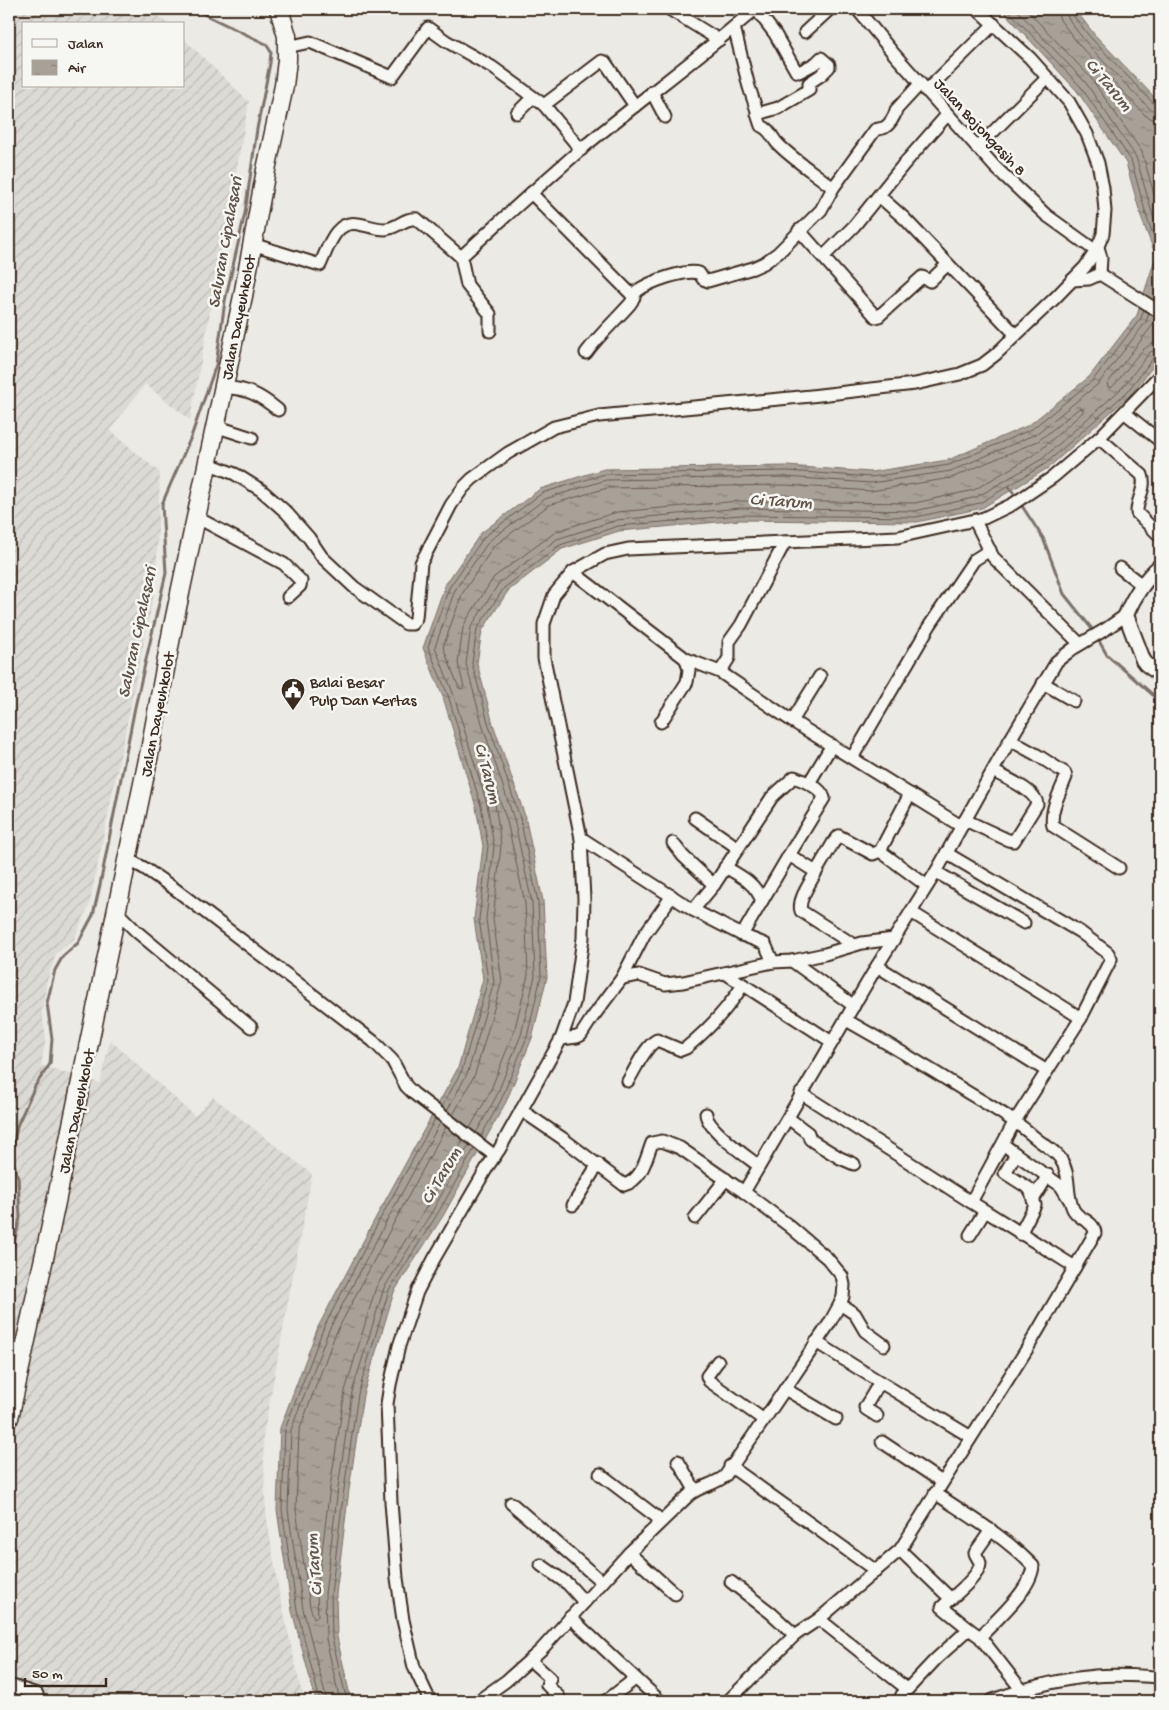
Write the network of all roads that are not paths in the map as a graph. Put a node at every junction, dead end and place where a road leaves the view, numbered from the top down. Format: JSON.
{"nodes":[{"id":1,"x":279,"y":9,"type":"edge"},
{"id":2,"x":669,"y":9,"type":"edge"},
{"id":3,"x":756,"y":9,"type":"edge"},
{"id":4,"x":830,"y":9,"type":"edge"},
{"id":5,"x":857,"y":9,"type":"edge"},
{"id":6,"x":977,"y":9,"type":"edge"},
{"id":7,"x":994,"y":24,"type":"junction"},
{"id":8,"x":734,"y":27,"type":"junction"},
{"id":9,"x":805,"y":32,"type":"dead end"},
{"id":10,"x":719,"y":40,"type":"junction"},
{"id":11,"x":287,"y":47,"type":"junction"},
{"id":12,"x":1047,"y":78,"type":"junction"},
{"id":13,"x":923,"y":88,"type":"junction"},
{"id":14,"x":652,"y":92,"type":"junction"},
{"id":15,"x":532,"y":98,"type":"junction"},
{"id":16,"x":544,"y":106,"type":"junction"},
{"id":17,"x":635,"y":106,"type":"junction"},
{"id":18,"x":517,"y":112,"type":"dead end"},
{"id":19,"x":758,"y":114,"type":"junction"},
{"id":20,"x":947,"y":115,"type":"junction"},
{"id":21,"x":665,"y":117,"type":"dead end"},
{"id":22,"x":977,"y":148,"type":"junction"},
{"id":23,"x":581,"y":150,"type":"junction"},
{"id":24,"x":833,"y":188,"type":"junction"},
{"id":25,"x":531,"y":193,"type":"junction"},
{"id":26,"x":879,"y":196,"type":"junction"},
{"id":27,"x":800,"y":230,"type":"junction"},
{"id":28,"x":252,"y":244,"type":"junction"},
{"id":29,"x":1097,"y":249,"type":"junction"},
{"id":30,"x":824,"y":256,"type":"junction"},
{"id":31,"x":461,"y":257,"type":"junction"},
{"id":32,"x":947,"y":265,"type":"junction"},
{"id":33,"x":1100,"y":274,"type":"junction"},
{"id":34,"x":1072,"y":280,"type":"junction"},
{"id":35,"x":634,"y":297,"type":"junction"},
{"id":36,"x":1160,"y":312,"type":"edge"},
{"id":37,"x":490,"y":331,"type":"dead end"},
{"id":38,"x":1016,"y":335,"type":"junction"},
{"id":39,"x":586,"y":353,"type":"dead end"},
{"id":40,"x":1160,"y":375,"type":"edge"},
{"id":41,"x":223,"y":388,"type":"junction"},
{"id":42,"x":278,"y":410,"type":"dead end"},
{"id":43,"x":1125,"y":413,"type":"junction"},
{"id":44,"x":215,"y":426,"type":"junction"},
{"id":45,"x":252,"y":438,"type":"dead end"},
{"id":46,"x":1099,"y":438,"type":"junction"},
{"id":47,"x":1160,"y":441,"type":"edge"},
{"id":48,"x":207,"y":463,"type":"junction"},
{"id":49,"x":196,"y":517,"type":"junction"},
{"id":50,"x":976,"y":521,"type":"junction"},
{"id":51,"x":1160,"y":536,"type":"edge"},
{"id":52,"x":785,"y":542,"type":"junction"},
{"id":53,"x":990,"y":550,"type":"junction"},
{"id":54,"x":1160,"y":566,"type":"edge"},
{"id":55,"x":1120,"y":568,"type":"dead end"},
{"id":56,"x":573,"y":572,"type":"junction"},
{"id":57,"x":1142,"y":585,"type":"junction"},
{"id":58,"x":288,"y":597,"type":"dead end"},
{"id":59,"x":1126,"y":615,"type":"junction"},
{"id":60,"x":1080,"y":644,"type":"junction"},
{"id":61,"x":686,"y":659,"type":"junction"},
{"id":62,"x":720,"y":672,"type":"junction"},
{"id":63,"x":1160,"y":674,"type":"edge"},
{"id":64,"x":820,"y":676,"type":"dead end"},
{"id":65,"x":1043,"y":683,"type":"junction"},
{"id":66,"x":1074,"y":701,"type":"dead end"},
{"id":67,"x":792,"y":721,"type":"junction"},
{"id":68,"x":661,"y":722,"type":"dead end"},
{"id":69,"x":1010,"y":740,"type":"junction"},
{"id":70,"x":832,"y":745,"type":"junction"},
{"id":71,"x":852,"y":758,"type":"junction"},
{"id":72,"x":993,"y":771,"type":"junction"},
{"id":73,"x":809,"y":783,"type":"junction"},
{"id":74,"x":910,"y":794,"type":"junction"},
{"id":75,"x":695,"y":818,"type":"dead end"},
{"id":76,"x":963,"y":823,"type":"junction"},
{"id":77,"x":581,"y":838,"type":"junction"},
{"id":78,"x":673,"y":843,"type":"dead end"},
{"id":79,"x":738,"y":848,"type":"junction"},
{"id":80,"x":880,"y":851,"type":"junction"},
{"id":81,"x":946,"y":853,"type":"junction"},
{"id":82,"x":789,"y":855,"type":"junction"},
{"id":83,"x":127,"y":859,"type":"junction"},
{"id":84,"x":726,"y":867,"type":"junction"},
{"id":85,"x":1120,"y":868,"type":"dead end"},
{"id":86,"x":816,"y":872,"type":"junction"},
{"id":87,"x":936,"y":872,"type":"junction"},
{"id":88,"x":714,"y":884,"type":"junction"},
{"id":89,"x":927,"y":886,"type":"junction"},
{"id":90,"x":672,"y":896,"type":"junction"},
{"id":91,"x":762,"y":901,"type":"junction"},
{"id":92,"x":693,"y":910,"type":"junction"},
{"id":93,"x":117,"y":912,"type":"junction"},
{"id":94,"x":911,"y":912,"type":"junction"},
{"id":95,"x":1024,"y":922,"type":"dead end"},
{"id":96,"x":742,"y":935,"type":"junction"},
{"id":97,"x":894,"y":939,"type":"junction"},
{"id":98,"x":854,"y":945,"type":"junction"},
{"id":99,"x":792,"y":961,"type":"junction"},
{"id":100,"x":773,"y":962,"type":"junction"},
{"id":101,"x":877,"y":966,"type":"junction"},
{"id":102,"x":725,"y":973,"type":"junction"},
{"id":103,"x":622,"y":978,"type":"junction"},
{"id":104,"x":743,"y":985,"type":"junction"},
{"id":105,"x":854,"y":1006,"type":"junction"},
{"id":106,"x":1081,"y":1018,"type":"junction"},
{"id":107,"x":846,"y":1020,"type":"junction"},
{"id":108,"x":251,"y":1027,"type":"dead end"},
{"id":109,"x":561,"y":1039,"type":"junction"},
{"id":110,"x":832,"y":1042,"type":"junction"},
{"id":111,"x":1047,"y":1071,"type":"junction"},
{"id":112,"x":628,"y":1081,"type":"dead end"},
{"id":113,"x":801,"y":1093,"type":"junction"},
{"id":114,"x":521,"y":1110,"type":"junction"},
{"id":115,"x":706,"y":1114,"type":"dead end"},
{"id":116,"x":788,"y":1118,"type":"junction"},
{"id":117,"x":1015,"y":1122,"type":"junction"},
{"id":118,"x":1003,"y":1144,"type":"junction"},
{"id":119,"x":1016,"y":1154,"type":"junction"},
{"id":120,"x":495,"y":1156,"type":"junction"},
{"id":121,"x":598,"y":1164,"type":"junction"},
{"id":122,"x":854,"y":1164,"type":"dead end"},
{"id":123,"x":759,"y":1166,"type":"junction"},
{"id":124,"x":1048,"y":1175,"type":"junction"},
{"id":125,"x":726,"y":1179,"type":"junction"},
{"id":126,"x":744,"y":1192,"type":"junction"},
{"id":127,"x":1033,"y":1200,"type":"junction"},
{"id":128,"x":971,"y":1202,"type":"junction"},
{"id":129,"x":1071,"y":1203,"type":"junction"},
{"id":130,"x":573,"y":1206,"type":"dead end"},
{"id":131,"x":985,"y":1212,"type":"junction"},
{"id":132,"x":695,"y":1218,"type":"dead end"},
{"id":133,"x":1020,"y":1234,"type":"junction"},
{"id":134,"x":970,"y":1235,"type":"dead end"},
{"id":135,"x":1075,"y":1267,"type":"junction"},
{"id":136,"x":840,"y":1304,"type":"junction"},
{"id":137,"x":816,"y":1342,"type":"junction"},
{"id":138,"x":884,"y":1345,"type":"dead end"},
{"id":139,"x":718,"y":1361,"type":"dead end"},
{"id":140,"x":880,"y":1382,"type":"junction"},
{"id":141,"x":785,"y":1389,"type":"junction"},
{"id":142,"x":877,"y":1416,"type":"dead end"},
{"id":143,"x":9,"y":1418,"type":"edge"},
{"id":144,"x":836,"y":1419,"type":"dead end"},
{"id":145,"x":764,"y":1420,"type":"junction"},
{"id":146,"x":971,"y":1437,"type":"junction"},
{"id":147,"x":882,"y":1442,"type":"dead end"},
{"id":148,"x":678,"y":1461,"type":"dead end"},
{"id":149,"x":730,"y":1466,"type":"junction"},
{"id":150,"x":600,"y":1474,"type":"dead end"},
{"id":151,"x":942,"y":1482,"type":"junction"},
{"id":152,"x":695,"y":1490,"type":"junction"},
{"id":153,"x":935,"y":1493,"type":"junction"},
{"id":154,"x":511,"y":1503,"type":"dead end"},
{"id":155,"x":662,"y":1521,"type":"junction"},
{"id":156,"x":991,"y":1530,"type":"junction"},
{"id":157,"x":900,"y":1550,"type":"junction"},
{"id":158,"x":629,"y":1554,"type":"junction"},
{"id":159,"x":541,"y":1565,"type":"dead end"},
{"id":160,"x":876,"y":1571,"type":"junction"},
{"id":161,"x":602,"y":1582,"type":"junction"},
{"id":162,"x":731,"y":1582,"type":"dead end"},
{"id":163,"x":675,"y":1594,"type":"dead end"},
{"id":164,"x":950,"y":1599,"type":"junction"},
{"id":165,"x":584,"y":1602,"type":"junction"},
{"id":166,"x":570,"y":1618,"type":"junction"},
{"id":167,"x":819,"y":1619,"type":"junction"},
{"id":168,"x":969,"y":1629,"type":"junction"},
{"id":169,"x":795,"y":1636,"type":"junction"},
{"id":170,"x":980,"y":1637,"type":"junction"},
{"id":171,"x":530,"y":1660,"type":"junction"},
{"id":172,"x":1160,"y":1677,"type":"edge"},
{"id":173,"x":635,"y":1679,"type":"junction"},
{"id":174,"x":9,"y":1685,"type":"edge"},
{"id":175,"x":907,"y":1689,"type":"junction"},
{"id":176,"x":1021,"y":1690,"type":"junction"},
{"id":177,"x":37,"y":1694,"type":"dead end"},
{"id":178,"x":559,"y":1697,"type":"dead end"},
{"id":179,"x":430,"y":1701,"type":"edge"},
{"id":180,"x":478,"y":1701,"type":"edge"},
{"id":181,"x":606,"y":1701,"type":"edge"},
{"id":182,"x":660,"y":1701,"type":"edge"},
{"id":183,"x":728,"y":1701,"type":"edge"},
{"id":184,"x":899,"y":1701,"type":"edge"},
{"id":185,"x":990,"y":1701,"type":"edge"}],
"edges":[{"from":1,"to":11,"type":"main road","name":"Jalan Dayeuhkolot"},
{"from":2,"to":10,"type":"street"},
{"from":3,"to":8,"type":"street"},
{"from":3,"to":19,"type":"street"},
{"from":4,"to":9,"type":"street"},
{"from":5,"to":13,"type":"street","name":"Jalan Bojongasih 8"},
{"from":6,"to":7,"type":"street"},
{"from":7,"to":12,"type":"street"},
{"from":7,"to":13,"type":"street"},
{"from":8,"to":10,"type":"street"},
{"from":8,"to":19,"type":"street"},
{"from":10,"to":14,"type":"street"},
{"from":11,"to":15,"type":"street"},
{"from":11,"to":28,"type":"main road","name":"Jalan Dayeuhkolot"},
{"from":12,"to":22,"type":"street"},
{"from":12,"to":29,"type":"street"},
{"from":13,"to":20,"type":"street","name":"Jalan Bojongasih 8"},
{"from":13,"to":24,"type":"street"},
{"from":14,"to":17,"type":"street"},
{"from":14,"to":21,"type":"street"},
{"from":15,"to":16,"type":"street"},
{"from":15,"to":18,"type":"street"},
{"from":16,"to":17,"type":"street"},
{"from":16,"to":23,"type":"street"},
{"from":17,"to":23,"type":"street"},
{"from":19,"to":24,"type":"street"},
{"from":20,"to":22,"type":"street","name":"Jalan Bojongasih 8"},
{"from":20,"to":26,"type":"street"},
{"from":22,"to":29,"type":"street","name":"Jalan Bojongasih 8"},
{"from":23,"to":25,"type":"street"},
{"from":24,"to":27,"type":"street"},
{"from":25,"to":31,"type":"street"},
{"from":25,"to":35,"type":"street"},
{"from":26,"to":30,"type":"street"},
{"from":26,"to":32,"type":"street"},
{"from":27,"to":30,"type":"street"},
{"from":27,"to":35,"type":"street"},
{"from":28,"to":31,"type":"street"},
{"from":28,"to":41,"type":"main road","name":"Jalan Dayeuhkolot"},
{"from":29,"to":33,"type":"street"},
{"from":29,"to":34,"type":"street"},
{"from":30,"to":32,"type":"street"},
{"from":31,"to":37,"type":"street"},
{"from":32,"to":38,"type":"street"},
{"from":33,"to":34,"type":"street"},
{"from":33,"to":36,"type":"street"},
{"from":34,"to":38,"type":"street"},
{"from":35,"to":39,"type":"street"},
{"from":38,"to":48,"type":"street"},
{"from":40,"to":43,"type":"street"},
{"from":41,"to":42,"type":"street"},
{"from":41,"to":44,"type":"main road","name":"Jalan Dayeuhkolot"},
{"from":43,"to":46,"type":"street"},
{"from":43,"to":47,"type":"street"},
{"from":44,"to":45,"type":"street"},
{"from":44,"to":48,"type":"main road","name":"Jalan Dayeuhkolot"},
{"from":46,"to":50,"type":"street"},
{"from":46,"to":51,"type":"street"},
{"from":48,"to":49,"type":"main road","name":"Jalan Dayeuhkolot"},
{"from":49,"to":58,"type":"street"},
{"from":49,"to":83,"type":"main road","name":"Jalan Dayeuhkolot"},
{"from":50,"to":52,"type":"street"},
{"from":50,"to":53,"type":"street"},
{"from":52,"to":56,"type":"street"},
{"from":52,"to":62,"type":"street"},
{"from":53,"to":60,"type":"street"},
{"from":53,"to":71,"type":"street"},
{"from":54,"to":57,"type":"street"},
{"from":55,"to":57,"type":"street"},
{"from":56,"to":61,"type":"street"},
{"from":56,"to":77,"type":"street"},
{"from":57,"to":59,"type":"street"},
{"from":59,"to":60,"type":"street"},
{"from":59,"to":63,"type":"street"},
{"from":60,"to":65,"type":"street"},
{"from":61,"to":62,"type":"street"},
{"from":61,"to":68,"type":"street"},
{"from":62,"to":67,"type":"street"},
{"from":64,"to":67,"type":"street"},
{"from":65,"to":66,"type":"street"},
{"from":65,"to":69,"type":"street"},
{"from":67,"to":70,"type":"street"},
{"from":69,"to":72,"type":"street"},
{"from":69,"to":85,"type":"street"},
{"from":70,"to":71,"type":"street"},
{"from":70,"to":73,"type":"street"},
{"from":71,"to":74,"type":"street"},
{"from":72,"to":76,"type":"street"},
{"from":72,"to":76,"type":"street"},
{"from":73,"to":79,"type":"street"},
{"from":73,"to":82,"type":"street"},
{"from":74,"to":76,"type":"street"},
{"from":74,"to":80,"type":"street"},
{"from":75,"to":79,"type":"street"},
{"from":76,"to":81,"type":"street"},
{"from":77,"to":90,"type":"street"},
{"from":77,"to":109,"type":"street"},
{"from":78,"to":88,"type":"street"},
{"from":79,"to":84,"type":"street"},
{"from":80,"to":86,"type":"street"},
{"from":80,"to":89,"type":"street"},
{"from":81,"to":87,"type":"street"},
{"from":81,"to":106,"type":"street"},
{"from":82,"to":86,"type":"street"},
{"from":82,"to":91,"type":"street"},
{"from":83,"to":93,"type":"main road","name":"Jalan Dayeuhkolot"},
{"from":83,"to":120,"type":"street"},
{"from":84,"to":88,"type":"street"},
{"from":84,"to":91,"type":"street"},
{"from":86,"to":98,"type":"street"},
{"from":87,"to":89,"type":"street"},
{"from":87,"to":95,"type":"street"},
{"from":88,"to":92,"type":"street"},
{"from":89,"to":94,"type":"street"},
{"from":90,"to":92,"type":"street"},
{"from":90,"to":103,"type":"street"},
{"from":91,"to":96,"type":"street"},
{"from":92,"to":96,"type":"street"},
{"from":93,"to":108,"type":"street"},
{"from":93,"to":143,"type":"main road","name":"Jalan Dayeuhkolot"},
{"from":94,"to":97,"type":"street"},
{"from":94,"to":106,"type":"street"},
{"from":96,"to":100,"type":"street"},
{"from":97,"to":98,"type":"street"},
{"from":97,"to":101,"type":"street"},
{"from":98,"to":99,"type":"street"},
{"from":99,"to":100,"type":"street"},
{"from":99,"to":105,"type":"street"},
{"from":100,"to":102,"type":"street"},
{"from":101,"to":105,"type":"street"},
{"from":101,"to":111,"type":"street"},
{"from":102,"to":103,"type":"street"},
{"from":102,"to":104,"type":"street"},
{"from":103,"to":109,"type":"street"},
{"from":104,"to":110,"type":"street"},
{"from":104,"to":112,"type":"street"},
{"from":105,"to":107,"type":"street"},
{"from":106,"to":111,"type":"street"},
{"from":107,"to":110,"type":"street"},
{"from":107,"to":117,"type":"street"},
{"from":109,"to":114,"type":"street"},
{"from":110,"to":113,"type":"street"},
{"from":111,"to":117,"type":"street"},
{"from":113,"to":116,"type":"street"},
{"from":113,"to":128,"type":"street"},
{"from":114,"to":120,"type":"street"},
{"from":114,"to":121,"type":"street"},
{"from":115,"to":123,"type":"street"},
{"from":116,"to":122,"type":"street"},
{"from":116,"to":123,"type":"street"},
{"from":117,"to":118,"type":"street"},
{"from":117,"to":129,"type":"street"},
{"from":118,"to":119,"type":"street"},
{"from":118,"to":128,"type":"street"},
{"from":119,"to":124,"type":"street"},
{"from":119,"to":127,"type":"street"},
{"from":120,"to":179,"type":"street"},
{"from":121,"to":125,"type":"street"},
{"from":121,"to":130,"type":"street"},
{"from":123,"to":126,"type":"street"},
{"from":124,"to":127,"type":"street"},
{"from":124,"to":129,"type":"street"},
{"from":125,"to":126,"type":"street"},
{"from":125,"to":132,"type":"street"},
{"from":126,"to":136,"type":"street"},
{"from":127,"to":133,"type":"street"},
{"from":128,"to":131,"type":"street"},
{"from":129,"to":135,"type":"street"},
{"from":131,"to":133,"type":"street"},
{"from":131,"to":134,"type":"street"},
{"from":133,"to":135,"type":"street"},
{"from":135,"to":146,"type":"street"},
{"from":136,"to":137,"type":"street"},
{"from":136,"to":138,"type":"street"},
{"from":137,"to":140,"type":"street"},
{"from":137,"to":141,"type":"street"},
{"from":139,"to":145,"type":"street"},
{"from":140,"to":142,"type":"street"},
{"from":140,"to":146,"type":"street"},
{"from":141,"to":144,"type":"street"},
{"from":141,"to":145,"type":"street"},
{"from":145,"to":149,"type":"street"},
{"from":146,"to":151,"type":"street"},
{"from":147,"to":151,"type":"street"},
{"from":148,"to":152,"type":"street"},
{"from":149,"to":152,"type":"street"},
{"from":149,"to":160,"type":"street"},
{"from":150,"to":155,"type":"street"},
{"from":151,"to":153,"type":"street"},
{"from":152,"to":155,"type":"street"},
{"from":153,"to":156,"type":"street"},
{"from":153,"to":157,"type":"street"},
{"from":154,"to":161,"type":"street"},
{"from":155,"to":158,"type":"street"},
{"from":156,"to":164,"type":"street"},
{"from":156,"to":170,"type":"street"},
{"from":157,"to":160,"type":"street"},
{"from":157,"to":164,"type":"street"},
{"from":158,"to":161,"type":"street"},
{"from":158,"to":163,"type":"street"},
{"from":159,"to":165,"type":"street"},
{"from":160,"to":167,"type":"street"},
{"from":161,"to":165,"type":"street"},
{"from":162,"to":169,"type":"street"},
{"from":164,"to":168,"type":"street"},
{"from":165,"to":166,"type":"street"},
{"from":166,"to":171,"type":"street"},
{"from":166,"to":173,"type":"street"},
{"from":167,"to":169,"type":"street"},
{"from":167,"to":175,"type":"street"},
{"from":168,"to":170,"type":"street"},
{"from":168,"to":175,"type":"street"},
{"from":169,"to":183,"type":"street"},
{"from":170,"to":176,"type":"street"},
{"from":171,"to":178,"type":"street"},
{"from":171,"to":180,"type":"street"},
{"from":172,"to":176,"type":"street"},
{"from":173,"to":181,"type":"street"},
{"from":173,"to":182,"type":"street"},
{"from":174,"to":177,"type":"street"},
{"from":175,"to":184,"type":"street"},
{"from":176,"to":185,"type":"street"}]}
